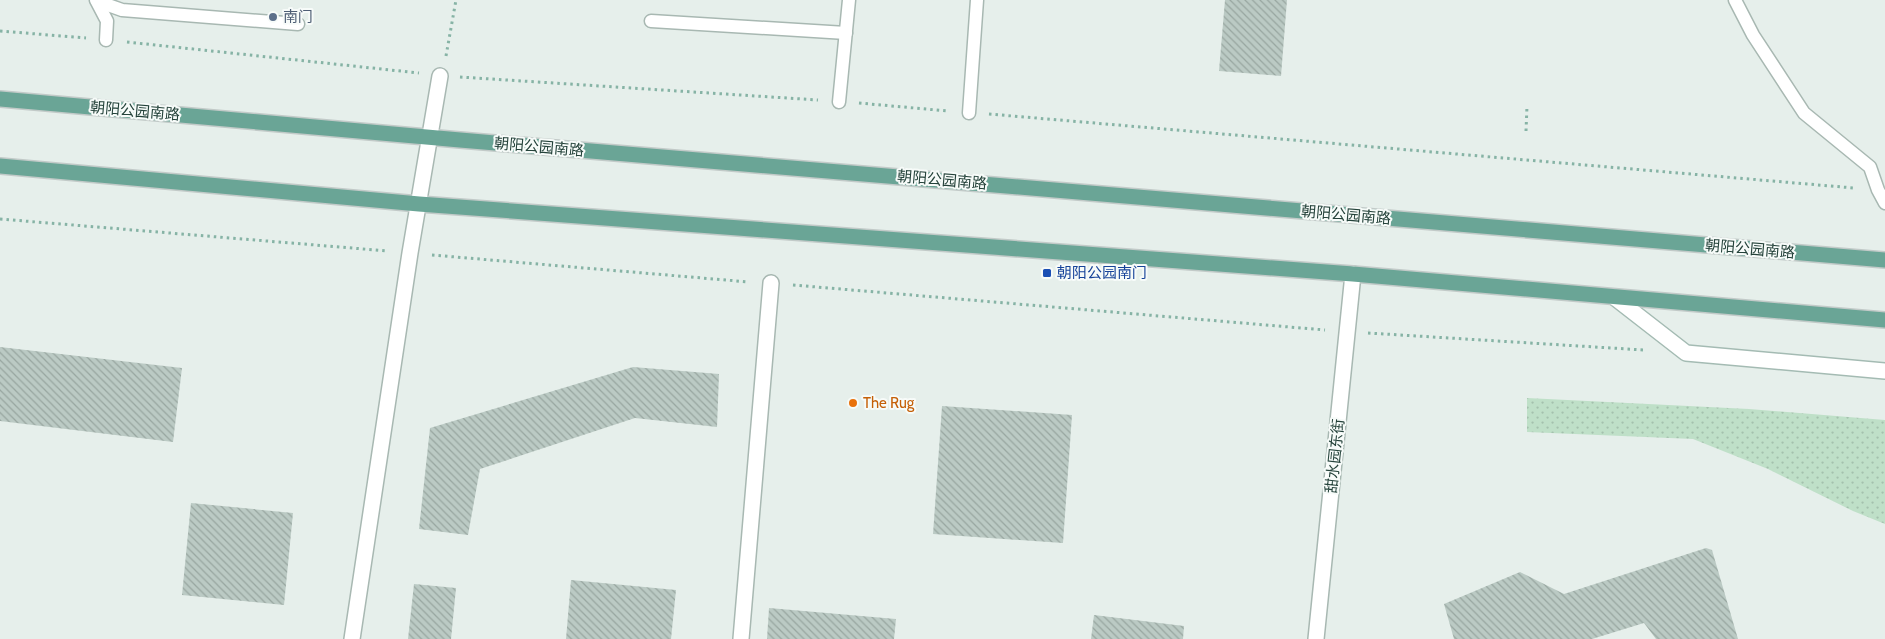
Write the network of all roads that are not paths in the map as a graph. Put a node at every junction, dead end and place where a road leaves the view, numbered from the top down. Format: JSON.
{"nodes":[{"id":1,"x":97,"y":0,"type":"edge"},
{"id":2,"x":850,"y":0,"type":"edge"},
{"id":3,"x":977,"y":0,"type":"edge"},
{"id":4,"x":1735,"y":0,"type":"edge"},
{"id":5,"x":651,"y":21,"type":"dead end"},
{"id":6,"x":298,"y":24,"type":"dead end"},
{"id":7,"x":846,"y":34,"type":"junction"},
{"id":8,"x":106,"y":40,"type":"road end"},
{"id":9,"x":440,"y":76,"type":"road end"},
{"id":10,"x":0,"y":99,"type":"edge"},
{"id":11,"x":839,"y":102,"type":"road end"},
{"id":12,"x":969,"y":112,"type":"road end"},
{"id":13,"x":430,"y":138,"type":"junction"},
{"id":14,"x":0,"y":166,"type":"edge"},
{"id":15,"x":1885,"y":203,"type":"edge"},
{"id":16,"x":419,"y":204,"type":"junction"},
{"id":17,"x":1885,"y":260,"type":"edge"},
{"id":18,"x":1353,"y":274,"type":"junction"},
{"id":19,"x":771,"y":284,"type":"road end"},
{"id":20,"x":1614,"y":296,"type":"junction"},
{"id":21,"x":1885,"y":320,"type":"edge"},
{"id":22,"x":1885,"y":371,"type":"edge"},
{"id":23,"x":352,"y":639,"type":"edge"},
{"id":24,"x":741,"y":639,"type":"edge"},
{"id":25,"x":1316,"y":639,"type":"edge"}],
"edges":[{"from":1,"to":6,"type":"lane"},
{"from":1,"to":8,"type":"lane"},
{"from":2,"to":7,"type":"lane"},
{"from":3,"to":12,"type":"lane"},
{"from":4,"to":15,"type":"lane"},
{"from":5,"to":7,"type":"lane"},
{"from":7,"to":11,"type":"lane"},
{"from":9,"to":13,"type":"street"},
{"from":10,"to":13,"type":"main road","name":"朝阳公园南路"},
{"from":13,"to":16,"type":"street"},
{"from":13,"to":17,"type":"main road","name":"朝阳公园南路"},
{"from":14,"to":16,"type":"main road"},
{"from":16,"to":18,"type":"main road"},
{"from":16,"to":23,"type":"street"},
{"from":18,"to":20,"type":"main road"},
{"from":18,"to":25,"type":"street","name":"甜水园东街"},
{"from":19,"to":24,"type":"street"},
{"from":20,"to":21,"type":"main road"},
{"from":20,"to":22,"type":"street"}]}
